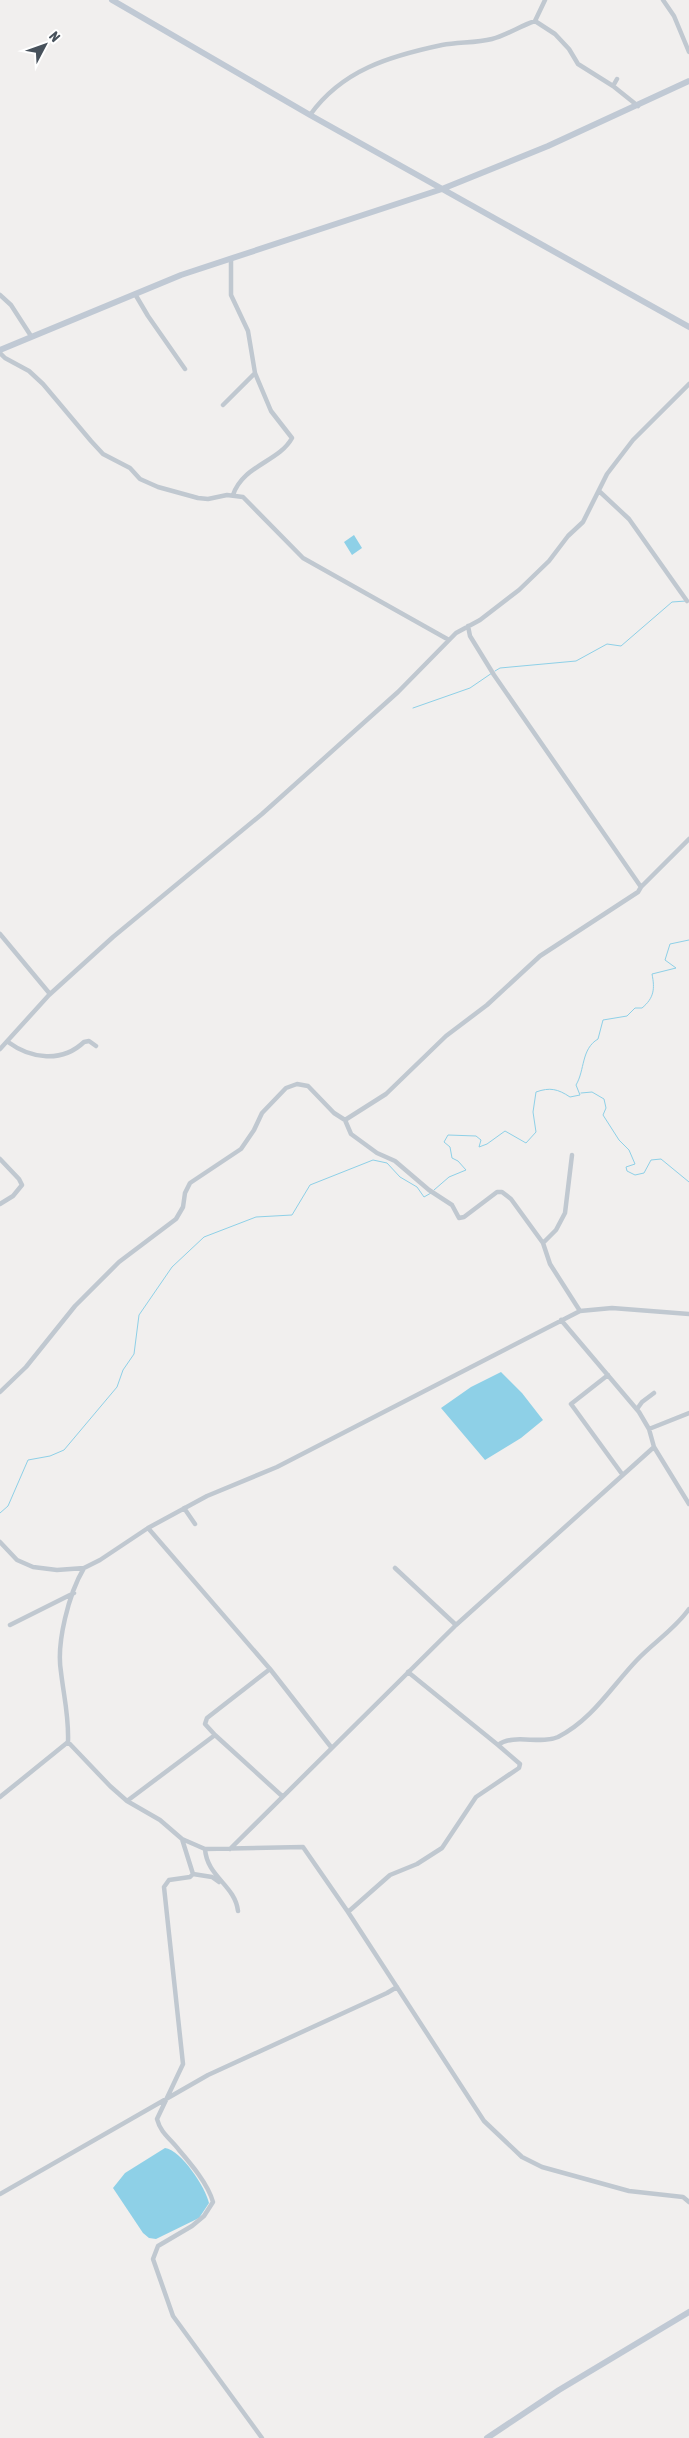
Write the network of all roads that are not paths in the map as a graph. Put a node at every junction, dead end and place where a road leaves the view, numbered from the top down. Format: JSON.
{"nodes":[{"id":1,"x":112,"y":0,"type":"edge"},
{"id":2,"x":545,"y":0,"type":"edge"},
{"id":3,"x":663,"y":0,"type":"edge"},
{"id":4,"x":534,"y":21,"type":"junction"},
{"id":5,"x":689,"y":52,"type":"edge"},
{"id":6,"x":617,"y":79,"type":"dead end"},
{"id":7,"x":689,"y":81,"type":"edge"},
{"id":8,"x":613,"y":86,"type":"junction"},
{"id":9,"x":638,"y":106,"type":"junction"},
{"id":10,"x":310,"y":115,"type":"junction"},
{"id":11,"x":442,"y":189,"type":"junction"},
{"id":12,"x":231,"y":259,"type":"junction"},
{"id":13,"x":135,"y":294,"type":"junction"},
{"id":14,"x":0,"y":295,"type":"edge"},
{"id":15,"x":689,"y":327,"type":"edge"},
{"id":16,"x":31,"y":336,"type":"junction"},
{"id":17,"x":0,"y":351,"type":"edge"},
{"id":18,"x":185,"y":369,"type":"dead end"},
{"id":19,"x":256,"y":373,"type":"junction"},
{"id":20,"x":689,"y":384,"type":"edge"},
{"id":21,"x":223,"y":405,"type":"dead end"},
{"id":22,"x":599,"y":491,"type":"junction"},
{"id":23,"x":233,"y":495,"type":"junction"},
{"id":24,"x":687,"y":601,"type":"dead end"},
{"id":25,"x":468,"y":626,"type":"junction"},
{"id":26,"x":449,"y":640,"type":"junction"},
{"id":27,"x":689,"y":839,"type":"edge"},
{"id":28,"x":640,"y":887,"type":"junction"},
{"id":29,"x":0,"y":934,"type":"edge"},
{"id":30,"x":50,"y":994,"type":"junction"},
{"id":31,"x":8,"y":1042,"type":"junction"},
{"id":32,"x":96,"y":1046,"type":"dead end"},
{"id":33,"x":0,"y":1049,"type":"edge"},
{"id":34,"x":345,"y":1120,"type":"junction"},
{"id":35,"x":572,"y":1156,"type":"dead end"},
{"id":36,"x":0,"y":1159,"type":"edge"},
{"id":37,"x":0,"y":1204,"type":"edge"},
{"id":38,"x":544,"y":1243,"type":"junction"},
{"id":39,"x":580,"y":1311,"type":"junction"},
{"id":40,"x":689,"y":1314,"type":"edge"},
{"id":41,"x":561,"y":1320,"type":"junction"},
{"id":42,"x":608,"y":1375,"type":"junction"},
{"id":43,"x":0,"y":1392,"type":"edge"},
{"id":44,"x":654,"y":1393,"type":"dead end"},
{"id":45,"x":637,"y":1410,"type":"junction"},
{"id":46,"x":689,"y":1413,"type":"edge"},
{"id":47,"x":649,"y":1429,"type":"junction"},
{"id":48,"x":654,"y":1448,"type":"junction"},
{"id":49,"x":622,"y":1474,"type":"junction"},
{"id":50,"x":689,"y":1504,"type":"edge"},
{"id":51,"x":184,"y":1508,"type":"junction"},
{"id":52,"x":196,"y":1524,"type":"dead end"},
{"id":53,"x":148,"y":1528,"type":"junction"},
{"id":54,"x":0,"y":1542,"type":"edge"},
{"id":55,"x":84,"y":1568,"type":"junction"},
{"id":56,"x":395,"y":1568,"type":"dead end"},
{"id":57,"x":74,"y":1593,"type":"junction"},
{"id":58,"x":689,"y":1609,"type":"edge"},
{"id":59,"x":10,"y":1625,"type":"dead end"},
{"id":60,"x":456,"y":1625,"type":"junction"},
{"id":61,"x":270,"y":1668,"type":"junction"},
{"id":62,"x":408,"y":1672,"type":"junction"},
{"id":63,"x":216,"y":1735,"type":"junction"},
{"id":64,"x":68,"y":1742,"type":"junction"},
{"id":65,"x":498,"y":1745,"type":"junction"},
{"id":66,"x":331,"y":1747,"type":"junction"},
{"id":67,"x":282,"y":1796,"type":"junction"},
{"id":68,"x":0,"y":1797,"type":"edge"},
{"id":69,"x":127,"y":1801,"type":"junction"},
{"id":70,"x":182,"y":1839,"type":"junction"},
{"id":71,"x":206,"y":1849,"type":"junction"},
{"id":72,"x":230,"y":1849,"type":"junction"},
{"id":73,"x":193,"y":1874,"type":"junction"},
{"id":74,"x":227,"y":1887,"type":"junction"},
{"id":75,"x":238,"y":1911,"type":"dead end"},
{"id":76,"x":348,"y":1912,"type":"junction"},
{"id":77,"x":397,"y":1987,"type":"junction"},
{"id":78,"x":165,"y":2099,"type":"junction"},
{"id":79,"x":0,"y":2194,"type":"edge"},
{"id":80,"x":689,"y":2202,"type":"edge"},
{"id":81,"x":689,"y":2312,"type":"edge"},
{"id":82,"x":262,"y":2438,"type":"edge"},
{"id":83,"x":487,"y":2438,"type":"edge"}],
"edges":[{"from":1,"to":10,"type":"street"},
{"from":2,"to":4,"type":"street"},
{"from":3,"to":5,"type":"street"},
{"from":4,"to":8,"type":"street"},
{"from":4,"to":10,"type":"street"},
{"from":6,"to":8,"type":"street"},
{"from":7,"to":9,"type":"street"},
{"from":8,"to":9,"type":"street"},
{"from":9,"to":11,"type":"street"},
{"from":10,"to":11,"type":"street"},
{"from":11,"to":12,"type":"street"},
{"from":11,"to":15,"type":"street"},
{"from":12,"to":13,"type":"street"},
{"from":12,"to":19,"type":"street"},
{"from":13,"to":16,"type":"street"},
{"from":13,"to":18,"type":"street"},
{"from":14,"to":16,"type":"street"},
{"from":16,"to":17,"type":"street"},
{"from":17,"to":23,"type":"street"},
{"from":19,"to":21,"type":"street"},
{"from":19,"to":23,"type":"street"},
{"from":20,"to":22,"type":"street"},
{"from":22,"to":24,"type":"street"},
{"from":22,"to":25,"type":"street"},
{"from":23,"to":26,"type":"street"},
{"from":25,"to":26,"type":"street"},
{"from":25,"to":28,"type":"street"},
{"from":26,"to":30,"type":"street"},
{"from":27,"to":28,"type":"street"},
{"from":28,"to":34,"type":"street"},
{"from":29,"to":30,"type":"street"},
{"from":30,"to":31,"type":"street"},
{"from":31,"to":32,"type":"street"},
{"from":31,"to":33,"type":"street"},
{"from":34,"to":38,"type":"street"},
{"from":34,"to":43,"type":"street"},
{"from":35,"to":38,"type":"street"},
{"from":36,"to":37,"type":"street"},
{"from":38,"to":39,"type":"street"},
{"from":39,"to":40,"type":"street"},
{"from":39,"to":41,"type":"street"},
{"from":41,"to":42,"type":"street"},
{"from":41,"to":51,"type":"street"},
{"from":42,"to":45,"type":"street"},
{"from":42,"to":49,"type":"street"},
{"from":44,"to":45,"type":"street"},
{"from":45,"to":47,"type":"street"},
{"from":46,"to":47,"type":"street"},
{"from":47,"to":48,"type":"street"},
{"from":48,"to":49,"type":"street"},
{"from":48,"to":50,"type":"street"},
{"from":49,"to":60,"type":"street"},
{"from":51,"to":52,"type":"street"},
{"from":51,"to":53,"type":"street"},
{"from":53,"to":55,"type":"street"},
{"from":53,"to":61,"type":"street"},
{"from":54,"to":55,"type":"street"},
{"from":55,"to":57,"type":"street"},
{"from":56,"to":60,"type":"street"},
{"from":57,"to":59,"type":"street"},
{"from":57,"to":64,"type":"street"},
{"from":58,"to":65,"type":"street"},
{"from":60,"to":62,"type":"street"},
{"from":61,"to":63,"type":"street"},
{"from":61,"to":66,"type":"street"},
{"from":62,"to":65,"type":"street"},
{"from":62,"to":66,"type":"street"},
{"from":63,"to":67,"type":"street"},
{"from":63,"to":69,"type":"street"},
{"from":64,"to":68,"type":"street"},
{"from":64,"to":69,"type":"street"},
{"from":65,"to":76,"type":"street"},
{"from":66,"to":67,"type":"street"},
{"from":67,"to":72,"type":"street"},
{"from":69,"to":70,"type":"street"},
{"from":70,"to":71,"type":"street"},
{"from":70,"to":73,"type":"street"},
{"from":71,"to":72,"type":"street"},
{"from":71,"to":74,"type":"street"},
{"from":72,"to":76,"type":"street"},
{"from":73,"to":74,"type":"street"},
{"from":73,"to":78,"type":"street"},
{"from":74,"to":75,"type":"street"},
{"from":76,"to":77,"type":"street"},
{"from":77,"to":78,"type":"street"},
{"from":77,"to":80,"type":"street"},
{"from":78,"to":79,"type":"street"},
{"from":78,"to":82,"type":"street"},
{"from":81,"to":83,"type":"street"}]}
